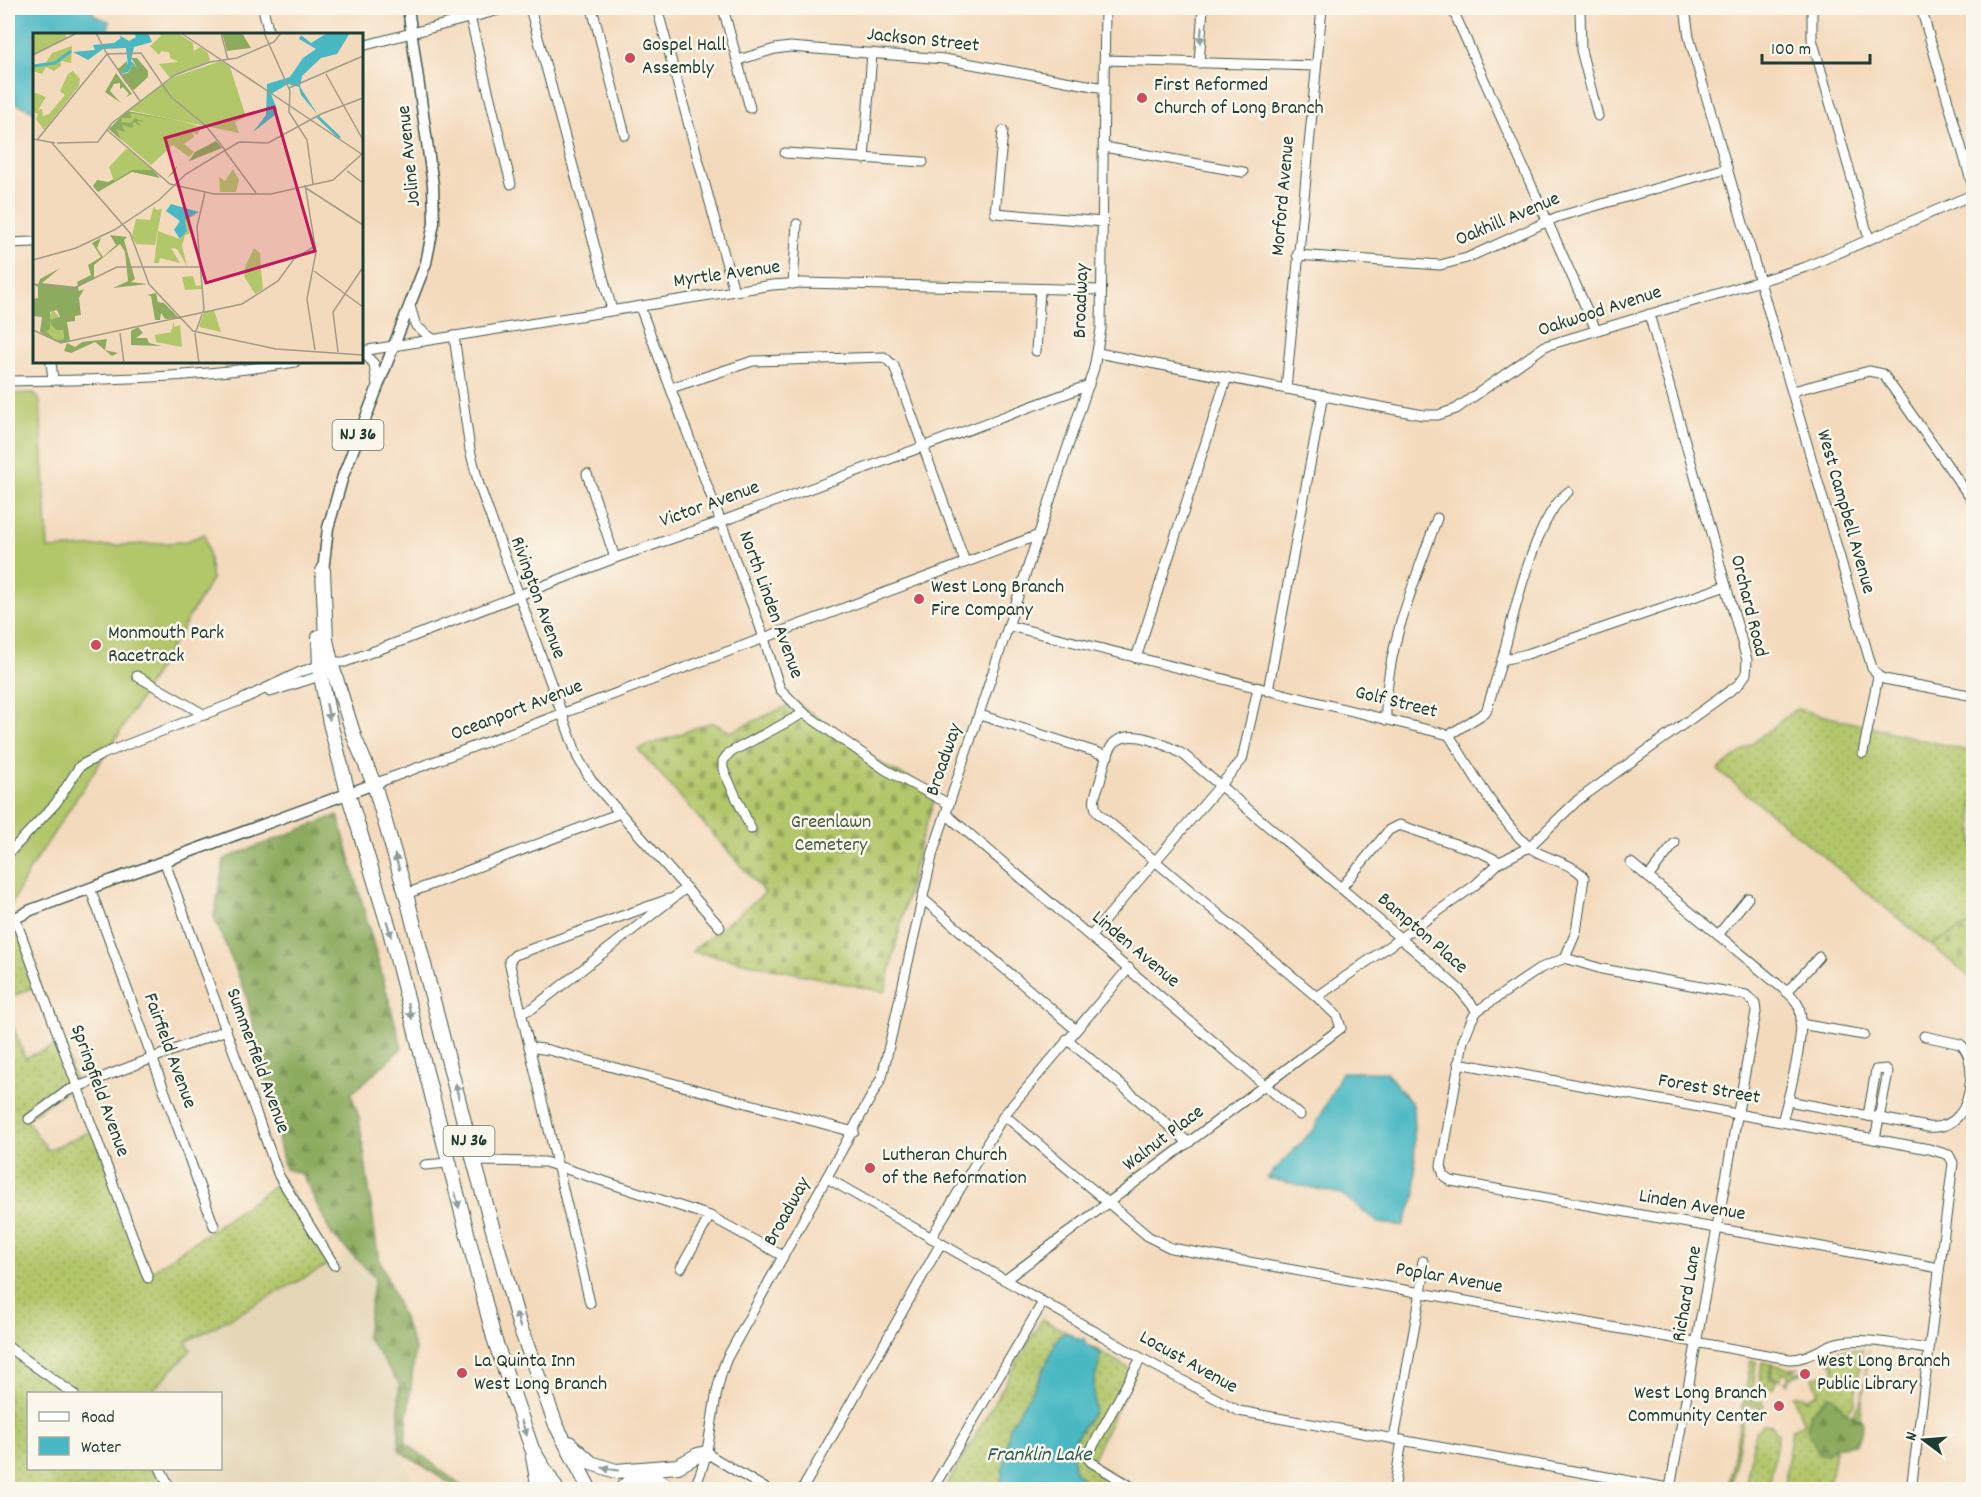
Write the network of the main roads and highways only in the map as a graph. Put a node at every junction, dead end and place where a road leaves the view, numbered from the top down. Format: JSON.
{"nodes":[{"id":1,"x":408,"y":8,"type":"edge"},
{"id":2,"x":323,"y":571,"type":"joint"},
{"id":3,"x":330,"y":667,"type":"junction"},
{"id":4,"x":374,"y":784,"type":"junction"},
{"id":5,"x":348,"y":793,"type":"junction"},
{"id":6,"x":11,"y":920,"type":"edge"},
{"id":7,"x":560,"y":1434,"type":"junction"},
{"id":8,"x":532,"y":1449,"type":"junction"},
{"id":9,"x":706,"y":1453,"type":"road end"},
{"id":10,"x":539,"y":1490,"type":"edge"},
{"id":11,"x":557,"y":1490,"type":"edge"},
{"id":12,"x":590,"y":1490,"type":"edge"},
{"id":13,"x":621,"y":1490,"type":"edge"},
{"id":14,"x":670,"y":1490,"type":"edge"}],
"edges":[{"from":1,"to":2,"type":"main road","name":"Joline Avenue","number":"NJ 36"},
{"from":2,"to":3,"type":"highway","number":"NJ 36"},
{"from":3,"to":4,"type":"highway","number":"NJ 36"},
{"from":3,"to":5,"type":"highway","number":"NJ 36","one_way":true},
{"from":4,"to":5,"type":"main road","name":"Oceanport Avenue"},
{"from":7,"to":4,"type":"highway","number":"NJ 36","one_way":true},
{"from":5,"to":6,"type":"main road","name":"Oceanport Avenue"},
{"from":5,"to":8,"type":"highway","number":"NJ 36","one_way":true},
{"from":9,"to":7,"type":"highway","one_way":true},
{"from":7,"to":12,"type":"highway","number":"NJ 36"},
{"from":8,"to":10,"type":"highway"},
{"from":8,"to":11,"type":"highway","number":"NJ 36"},
{"from":13,"to":14,"type":"highway"}]}
